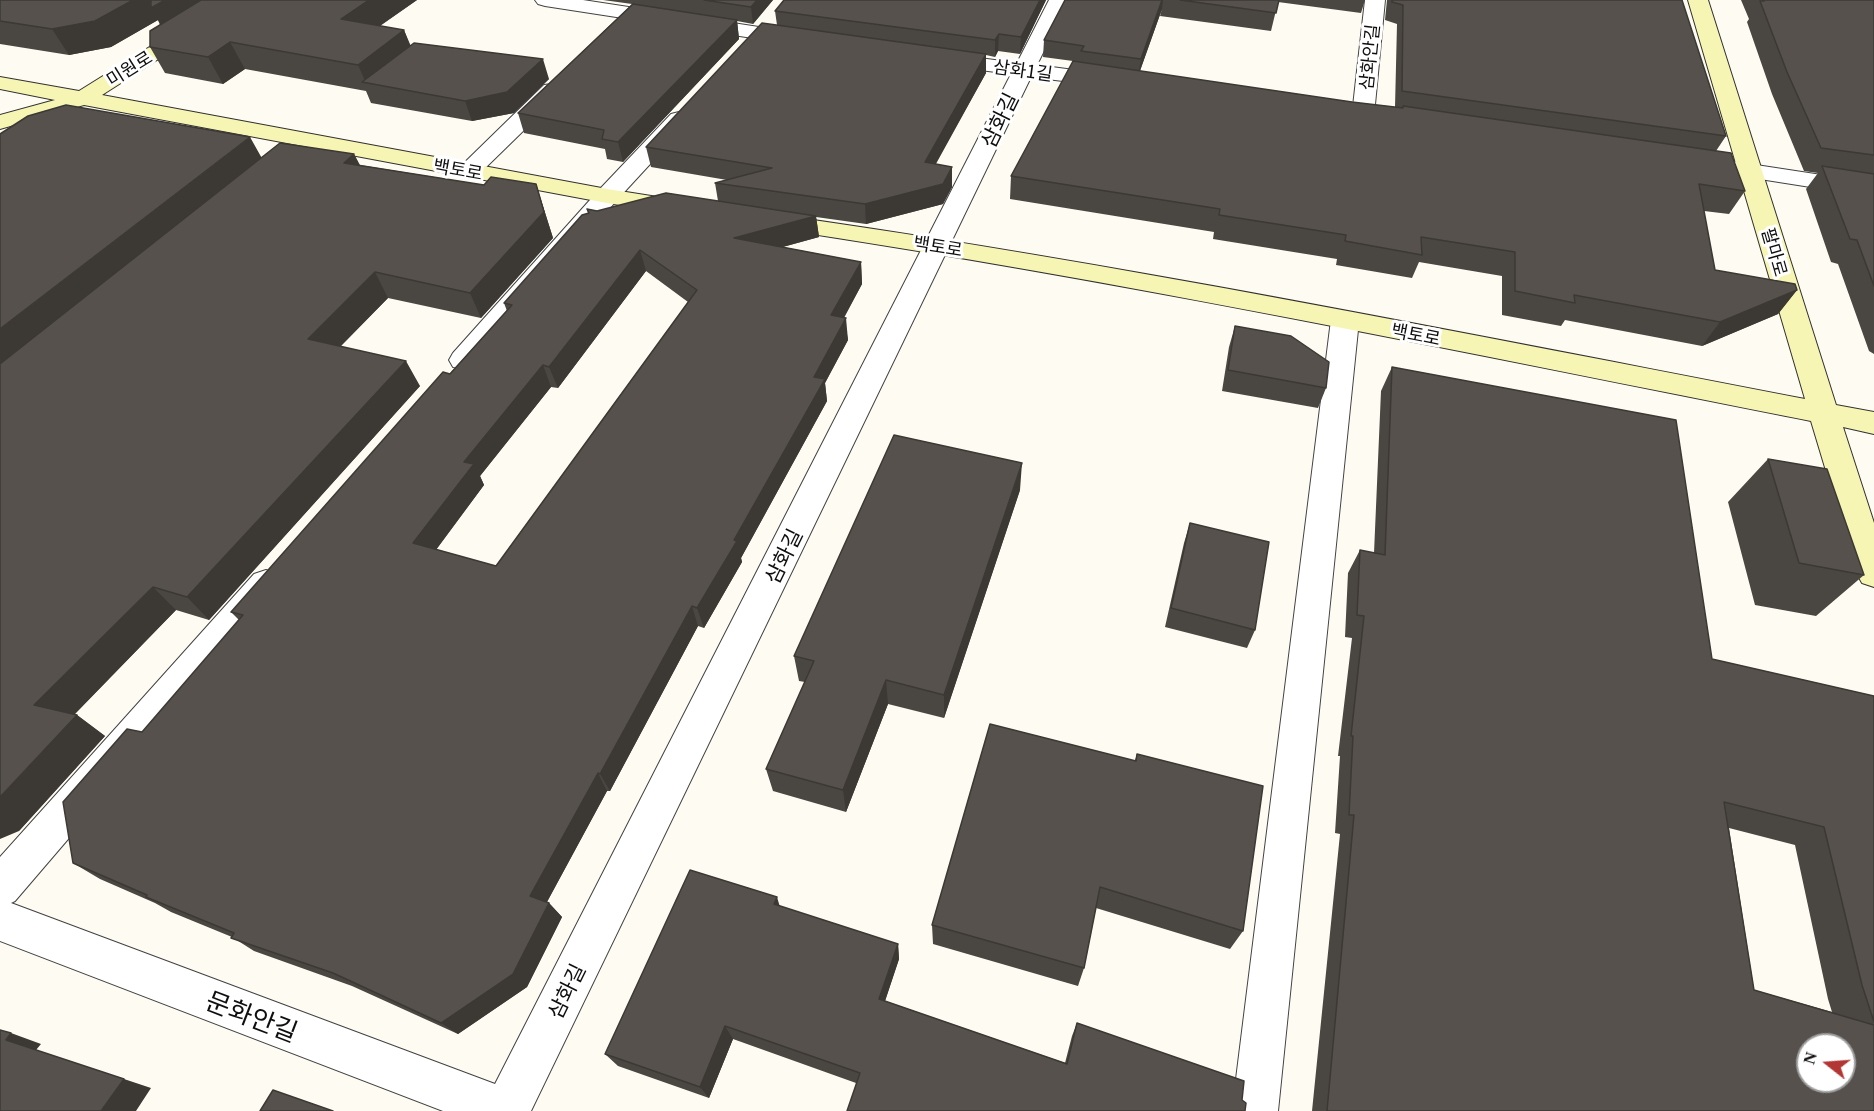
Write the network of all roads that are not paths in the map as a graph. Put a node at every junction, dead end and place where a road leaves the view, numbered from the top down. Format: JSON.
{"nodes":[{"id":1,"x":238,"y":0,"type":"edge"},
{"id":2,"x":545,"y":0,"type":"edge"},
{"id":3,"x":1059,"y":0,"type":"edge"},
{"id":4,"x":1375,"y":0,"type":"edge"},
{"id":5,"x":1698,"y":0,"type":"edge"},
{"id":6,"x":632,"y":13,"type":"junction"},
{"id":7,"x":765,"y":25,"type":"junction"},
{"id":8,"x":615,"y":30,"type":"edge"},
{"id":9,"x":816,"y":41,"type":"edge"},
{"id":10,"x":743,"y":50,"type":"edge"},
{"id":11,"x":920,"y":56,"type":"edge"},
{"id":12,"x":1024,"y":70,"type":"junction"},
{"id":13,"x":563,"y":79,"type":"edge"},
{"id":14,"x":0,"y":83,"type":"edge"},
{"id":15,"x":1129,"y":84,"type":"edge"},
{"id":16,"x":81,"y":99,"type":"junction"},
{"id":17,"x":695,"y":102,"type":"edge"},
{"id":18,"x":1340,"y":112,"type":"edge"},
{"id":19,"x":1364,"y":115,"type":"junction"},
{"id":20,"x":1387,"y":118,"type":"edge"},
{"id":21,"x":0,"y":122,"type":"edge"},
{"id":22,"x":18,"y":140,"type":"edge"},
{"id":23,"x":309,"y":141,"type":"junction"},
{"id":24,"x":1693,"y":162,"type":"edge"},
{"id":25,"x":282,"y":163,"type":"edge"},
{"id":26,"x":469,"y":171,"type":"junction"},
{"id":27,"x":1752,"y":171,"type":"junction"},
{"id":28,"x":1874,"y":190,"type":"edge"},
{"id":29,"x":607,"y":196,"type":"junction"},
{"id":30,"x":702,"y":210,"type":"edge"},
{"id":31,"x":749,"y":217,"type":"edge"},
{"id":32,"x":937,"y":245,"type":"junction"},
{"id":33,"x":1345,"y":320,"type":"junction"},
{"id":34,"x":442,"y":385,"type":"edge"},
{"id":35,"x":1822,"y":414,"type":"junction"},
{"id":36,"x":1874,"y":423,"type":"edge"},
{"id":37,"x":284,"y":564,"type":"edge"},
{"id":38,"x":1874,"y":574,"type":"edge"},
{"id":39,"x":0,"y":887,"type":"edge"},
{"id":40,"x":0,"y":920,"type":"edge"},
{"id":41,"x":505,"y":1111,"type":"edge"},
{"id":42,"x":1256,"y":1111,"type":"edge"}],
"edges":[{"from":1,"to":16,"type":"street","name":"미원로"},
{"from":2,"to":6,"type":"street"},
{"from":3,"to":12,"type":"street","name":"삼화길"},
{"from":4,"to":19,"type":"street","name":"삼화안길"},
{"from":5,"to":27,"type":"street","name":"팔마로"},
{"from":6,"to":7,"type":"street"},
{"from":6,"to":8,"type":"street"},
{"from":7,"to":9,"type":"street"},
{"from":7,"to":10,"type":"street"},
{"from":11,"to":12,"type":"street","name":"삼화1길"},
{"from":12,"to":15,"type":"street","name":"삼화1길"},
{"from":12,"to":32,"type":"street","name":"삼화길"},
{"from":13,"to":26,"type":"street"},
{"from":14,"to":16,"type":"street","name":"백토로"},
{"from":16,"to":21,"type":"street"},
{"from":16,"to":22,"type":"street"},
{"from":16,"to":23,"type":"street","name":"백토로"},
{"from":17,"to":29,"type":"street"},
{"from":18,"to":19,"type":"street"},
{"from":19,"to":20,"type":"street"},
{"from":23,"to":25,"type":"street"},
{"from":23,"to":26,"type":"street","name":"백토로"},
{"from":24,"to":27,"type":"street"},
{"from":26,"to":29,"type":"street","name":"백토로"},
{"from":27,"to":28,"type":"street"},
{"from":27,"to":35,"type":"street","name":"팔마로"},
{"from":29,"to":30,"type":"street","name":"백토로"},
{"from":29,"to":34,"type":"street"},
{"from":31,"to":32,"type":"street","name":"백토로"},
{"from":32,"to":33,"type":"street","name":"백토로"},
{"from":32,"to":41,"type":"street","name":"삼화길"},
{"from":33,"to":35,"type":"street","name":"백토로"},
{"from":33,"to":42,"type":"street"},
{"from":35,"to":36,"type":"street","name":"백토로"},
{"from":35,"to":38,"type":"street","name":"팔마로"},
{"from":37,"to":39,"type":"street"},
{"from":40,"to":41,"type":"street","name":"문화안길"}]}
